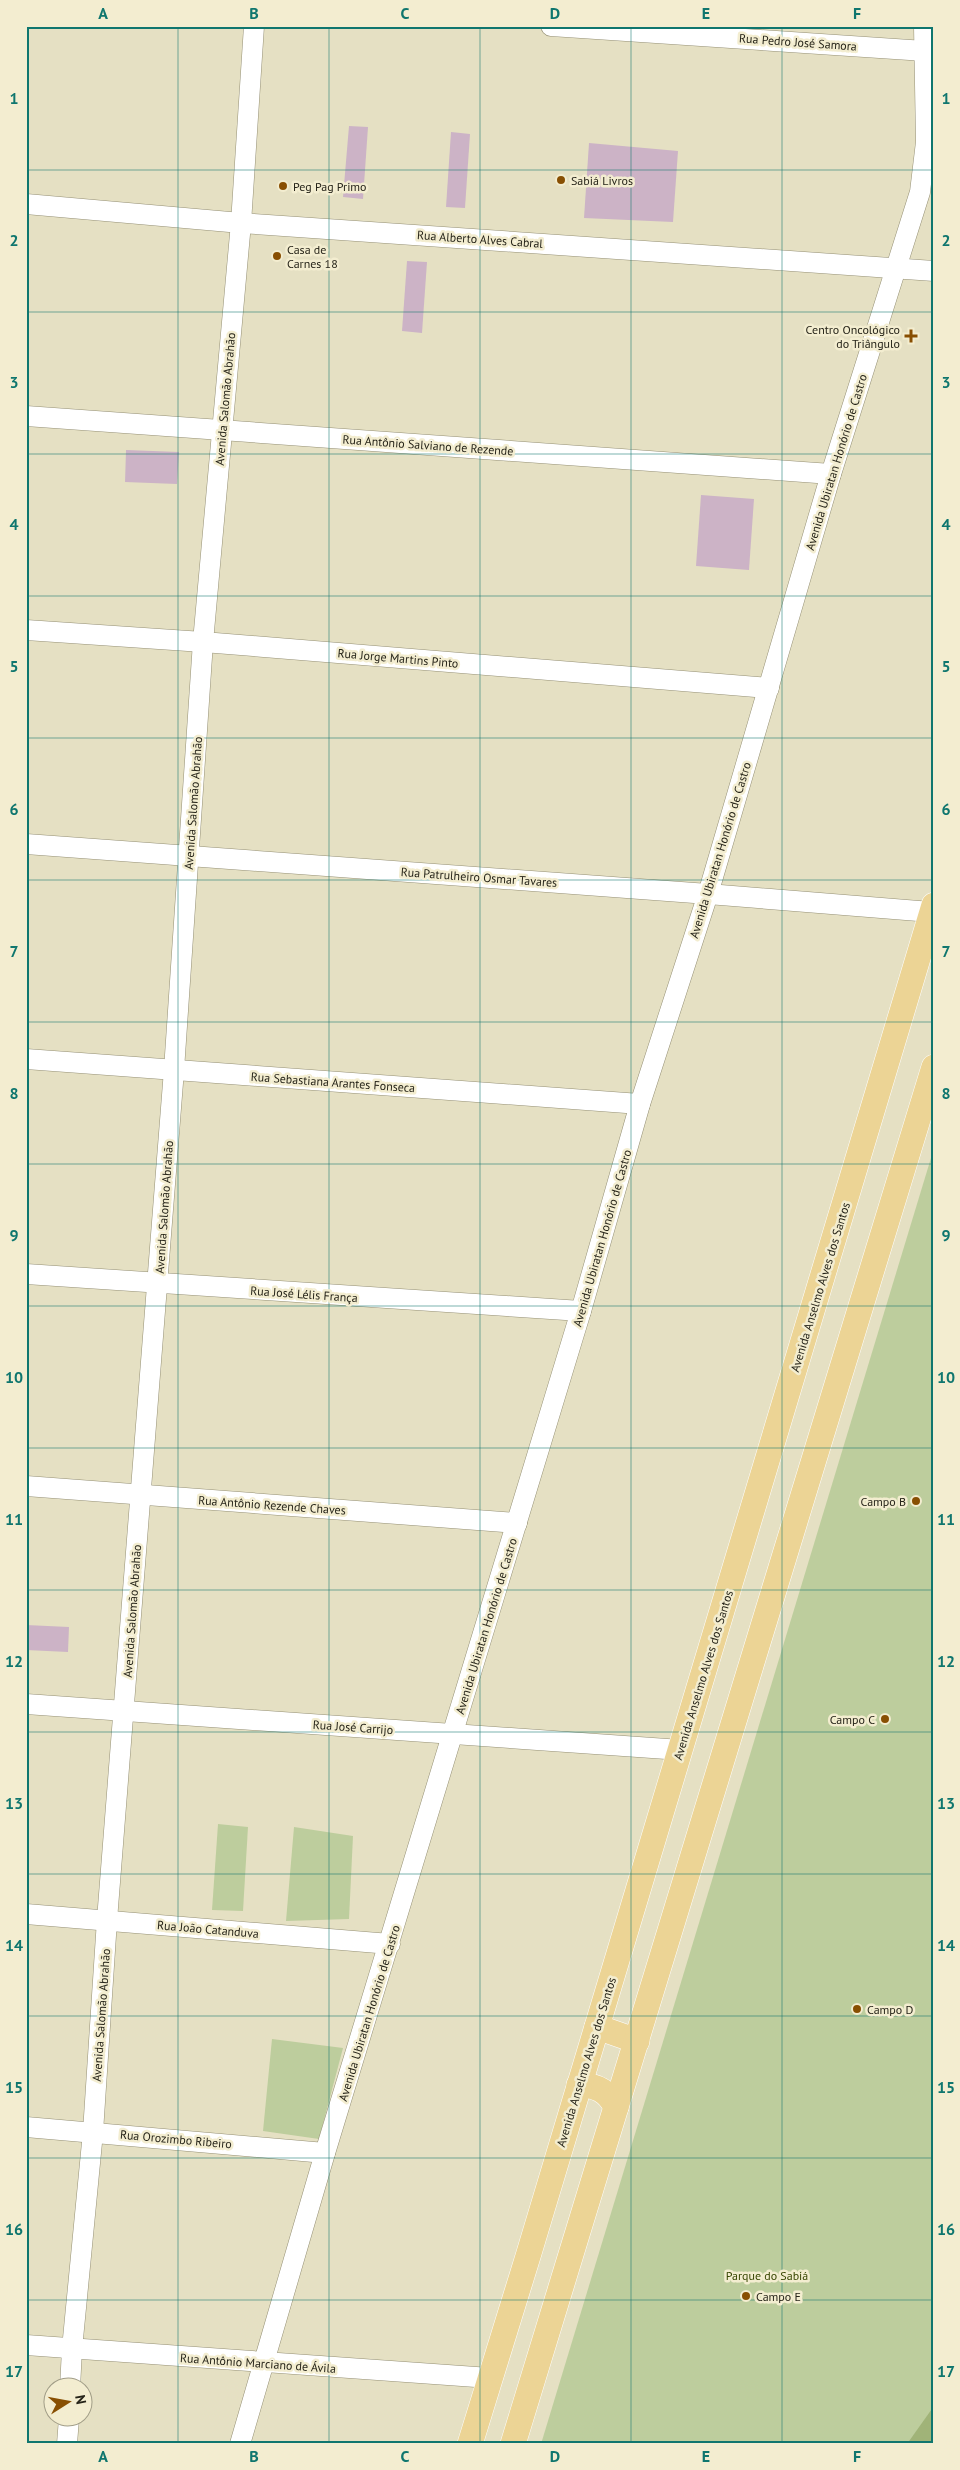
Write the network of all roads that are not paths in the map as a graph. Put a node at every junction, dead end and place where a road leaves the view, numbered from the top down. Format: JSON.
{"nodes":[{"id":1,"x":254,"y":26,"type":"edge"},
{"id":2,"x":551,"y":26,"type":"edge"},
{"id":3,"x":924,"y":26,"type":"edge"},
{"id":4,"x":925,"y":51,"type":"junction"},
{"id":5,"x":26,"y":204,"type":"edge"},
{"id":6,"x":241,"y":223,"type":"junction"},
{"id":7,"x":897,"y":268,"type":"junction"},
{"id":8,"x":934,"y":272,"type":"edge"},
{"id":9,"x":26,"y":416,"type":"edge"},
{"id":10,"x":222,"y":430,"type":"junction"},
{"id":11,"x":830,"y":474,"type":"junction"},
{"id":12,"x":26,"y":630,"type":"edge"},
{"id":13,"x":203,"y":642,"type":"junction"},
{"id":14,"x":769,"y":688,"type":"junction"},
{"id":15,"x":26,"y":844,"type":"edge"},
{"id":16,"x":190,"y":855,"type":"junction"},
{"id":17,"x":708,"y":894,"type":"junction"},
{"id":18,"x":933,"y":908,"type":"edge"},
{"id":19,"x":26,"y":1059,"type":"edge"},
{"id":20,"x":934,"y":1067,"type":"edge"},
{"id":21,"x":174,"y":1070,"type":"junction"},
{"id":22,"x":640,"y":1104,"type":"junction"},
{"id":23,"x":26,"y":1274,"type":"edge"},
{"id":24,"x":158,"y":1285,"type":"junction"},
{"id":25,"x":581,"y":1312,"type":"junction"},
{"id":26,"x":26,"y":1486,"type":"edge"},
{"id":27,"x":141,"y":1496,"type":"junction"},
{"id":28,"x":517,"y":1523,"type":"junction"},
{"id":29,"x":26,"y":1704,"type":"edge"},
{"id":30,"x":124,"y":1712,"type":"junction"},
{"id":31,"x":454,"y":1734,"type":"junction"},
{"id":32,"x":680,"y":1750,"type":"junction"},
{"id":33,"x":26,"y":1914,"type":"edge"},
{"id":34,"x":107,"y":1920,"type":"junction"},
{"id":35,"x":390,"y":1944,"type":"junction"},
{"id":36,"x":597,"y":2027,"type":"junction"},
{"id":37,"x":637,"y":2042,"type":"junction"},
{"id":38,"x":579,"y":2085,"type":"junction"},
{"id":39,"x":616,"y":2107,"type":"junction"},
{"id":40,"x":26,"y":2127,"type":"edge"},
{"id":41,"x":93,"y":2132,"type":"junction"},
{"id":42,"x":325,"y":2153,"type":"junction"},
{"id":43,"x":26,"y":2346,"type":"edge"},
{"id":44,"x":72,"y":2349,"type":"junction"},
{"id":45,"x":262,"y":2364,"type":"junction"},
{"id":46,"x":71,"y":2378,"type":"edge"},
{"id":47,"x":490,"y":2378,"type":"junction"},
{"id":48,"x":68,"y":2428,"type":"edge"},
{"id":49,"x":67,"y":2444,"type":"edge"},
{"id":50,"x":240,"y":2444,"type":"edge"},
{"id":51,"x":470,"y":2444,"type":"edge"},
{"id":52,"x":513,"y":2444,"type":"edge"}],
"edges":[{"from":1,"to":6,"type":"street","name":"Avenida Salomão Abrahão"},
{"from":2,"to":4,"type":"street","name":"Rua Pedro José Samora"},
{"from":3,"to":4,"type":"street","name":"Avenida Ubiratan Honório de Castro"},
{"from":4,"to":7,"type":"street","name":"Avenida Ubiratan Honório de Castro"},
{"from":5,"to":6,"type":"street","name":"Rua Alberto Alves Cabral"},
{"from":6,"to":7,"type":"street","name":"Rua Alberto Alves Cabral"},
{"from":6,"to":10,"type":"street","name":"Avenida Salomão Abrahão"},
{"from":7,"to":8,"type":"street","name":"Rua Alberto Alves Cabral"},
{"from":7,"to":11,"type":"street","name":"Avenida Ubiratan Honório de Castro"},
{"from":9,"to":10,"type":"street","name":"Rua Antônio Salviano de Rezende"},
{"from":10,"to":11,"type":"street","name":"Rua Antônio Salviano de Rezende"},
{"from":10,"to":13,"type":"street","name":"Avenida Salomão Abrahão"},
{"from":11,"to":14,"type":"street","name":"Avenida Ubiratan Honório de Castro"},
{"from":12,"to":13,"type":"street","name":"Rua Jorge Martins Pinto"},
{"from":13,"to":14,"type":"street","name":"Rua Jorge Martins Pinto"},
{"from":13,"to":16,"type":"street","name":"Avenida Salomão Abrahão"},
{"from":14,"to":17,"type":"street","name":"Avenida Ubiratan Honório de Castro"},
{"from":15,"to":16,"type":"street","name":"Rua Patrulheiro Osmar Tavares"},
{"from":16,"to":17,"type":"street","name":"Rua Patrulheiro Osmar Tavares"},
{"from":16,"to":21,"type":"street","name":"Avenida Salomão Abrahão"},
{"from":17,"to":18,"type":"street","name":"Rua Patrulheiro Osmar Tavares"},
{"from":17,"to":22,"type":"street","name":"Avenida Ubiratan Honório de Castro"},
{"from":18,"to":32,"type":"main road","name":"Avenida Anselmo Alves dos Santos"},
{"from":19,"to":21,"type":"street","name":"Rua Sebastiana Arantes Fonseca"},
{"from":20,"to":37,"type":"main road"},
{"from":21,"to":22,"type":"street","name":"Rua Sebastiana Arantes Fonseca"},
{"from":21,"to":24,"type":"street","name":"Avenida Salomão Abrahão"},
{"from":22,"to":25,"type":"street","name":"Avenida Ubiratan Honório de Castro"},
{"from":23,"to":24,"type":"street","name":"Rua José Lélis França"},
{"from":24,"to":25,"type":"street","name":"Rua José Lélis França"},
{"from":24,"to":27,"type":"street","name":"Avenida Salomão Abrahão"},
{"from":25,"to":28,"type":"street","name":"Avenida Ubiratan Honório de Castro"},
{"from":26,"to":27,"type":"street","name":"Rua Antônio Rezende Chaves"},
{"from":27,"to":28,"type":"street","name":"Rua Antônio Rezende Chaves"},
{"from":27,"to":30,"type":"street","name":"Avenida Salomão Abrahão"},
{"from":28,"to":31,"type":"street","name":"Avenida Ubiratan Honório de Castro"},
{"from":29,"to":30,"type":"street","name":"Rua José Carrijo"},
{"from":30,"to":31,"type":"street","name":"Rua José Carrijo"},
{"from":30,"to":34,"type":"street","name":"Avenida Salomão Abrahão"},
{"from":31,"to":32,"type":"street","name":"Rua José Carrijo"},
{"from":31,"to":35,"type":"street","name":"Avenida Ubiratan Honório de Castro"},
{"from":32,"to":36,"type":"main road","name":"Avenida Anselmo Alves dos Santos"},
{"from":33,"to":34,"type":"street","name":"Rua João Catanduva"},
{"from":34,"to":35,"type":"street","name":"Rua João Catanduva"},
{"from":34,"to":41,"type":"street","name":"Avenida Salomão Abrahão"},
{"from":35,"to":42,"type":"street","name":"Avenida Ubiratan Honório de Castro"},
{"from":36,"to":37,"type":"main road"},
{"from":36,"to":38,"type":"main road","name":"Avenida Anselmo Alves dos Santos"},
{"from":37,"to":39,"type":"main road"},
{"from":38,"to":39,"type":"main road"},
{"from":38,"to":47,"type":"main road","name":"Avenida Anselmo Alves dos Santos"},
{"from":39,"to":52,"type":"main road"},
{"from":40,"to":41,"type":"street","name":"Rua Orozimbo Ribeiro"},
{"from":41,"to":42,"type":"street","name":"Rua Orozimbo Ribeiro"},
{"from":41,"to":44,"type":"street","name":"Avenida Salomão Abrahão"},
{"from":42,"to":45,"type":"street","name":"Avenida Ubiratan Honório de Castro"},
{"from":43,"to":44,"type":"street","name":"Rua Antônio Marciano de Ávila"},
{"from":44,"to":45,"type":"street","name":"Rua Antônio Marciano de Ávila"},
{"from":44,"to":46,"type":"street","name":"Avenida Salomão Abrahão"},
{"from":45,"to":47,"type":"street","name":"Rua Antônio Marciano de Ávila"},
{"from":45,"to":50,"type":"street","name":"Avenida Ubiratan Honório de Castro"},
{"from":47,"to":51,"type":"main road","name":"Avenida Anselmo Alves dos Santos"},
{"from":48,"to":49,"type":"street"}]}
